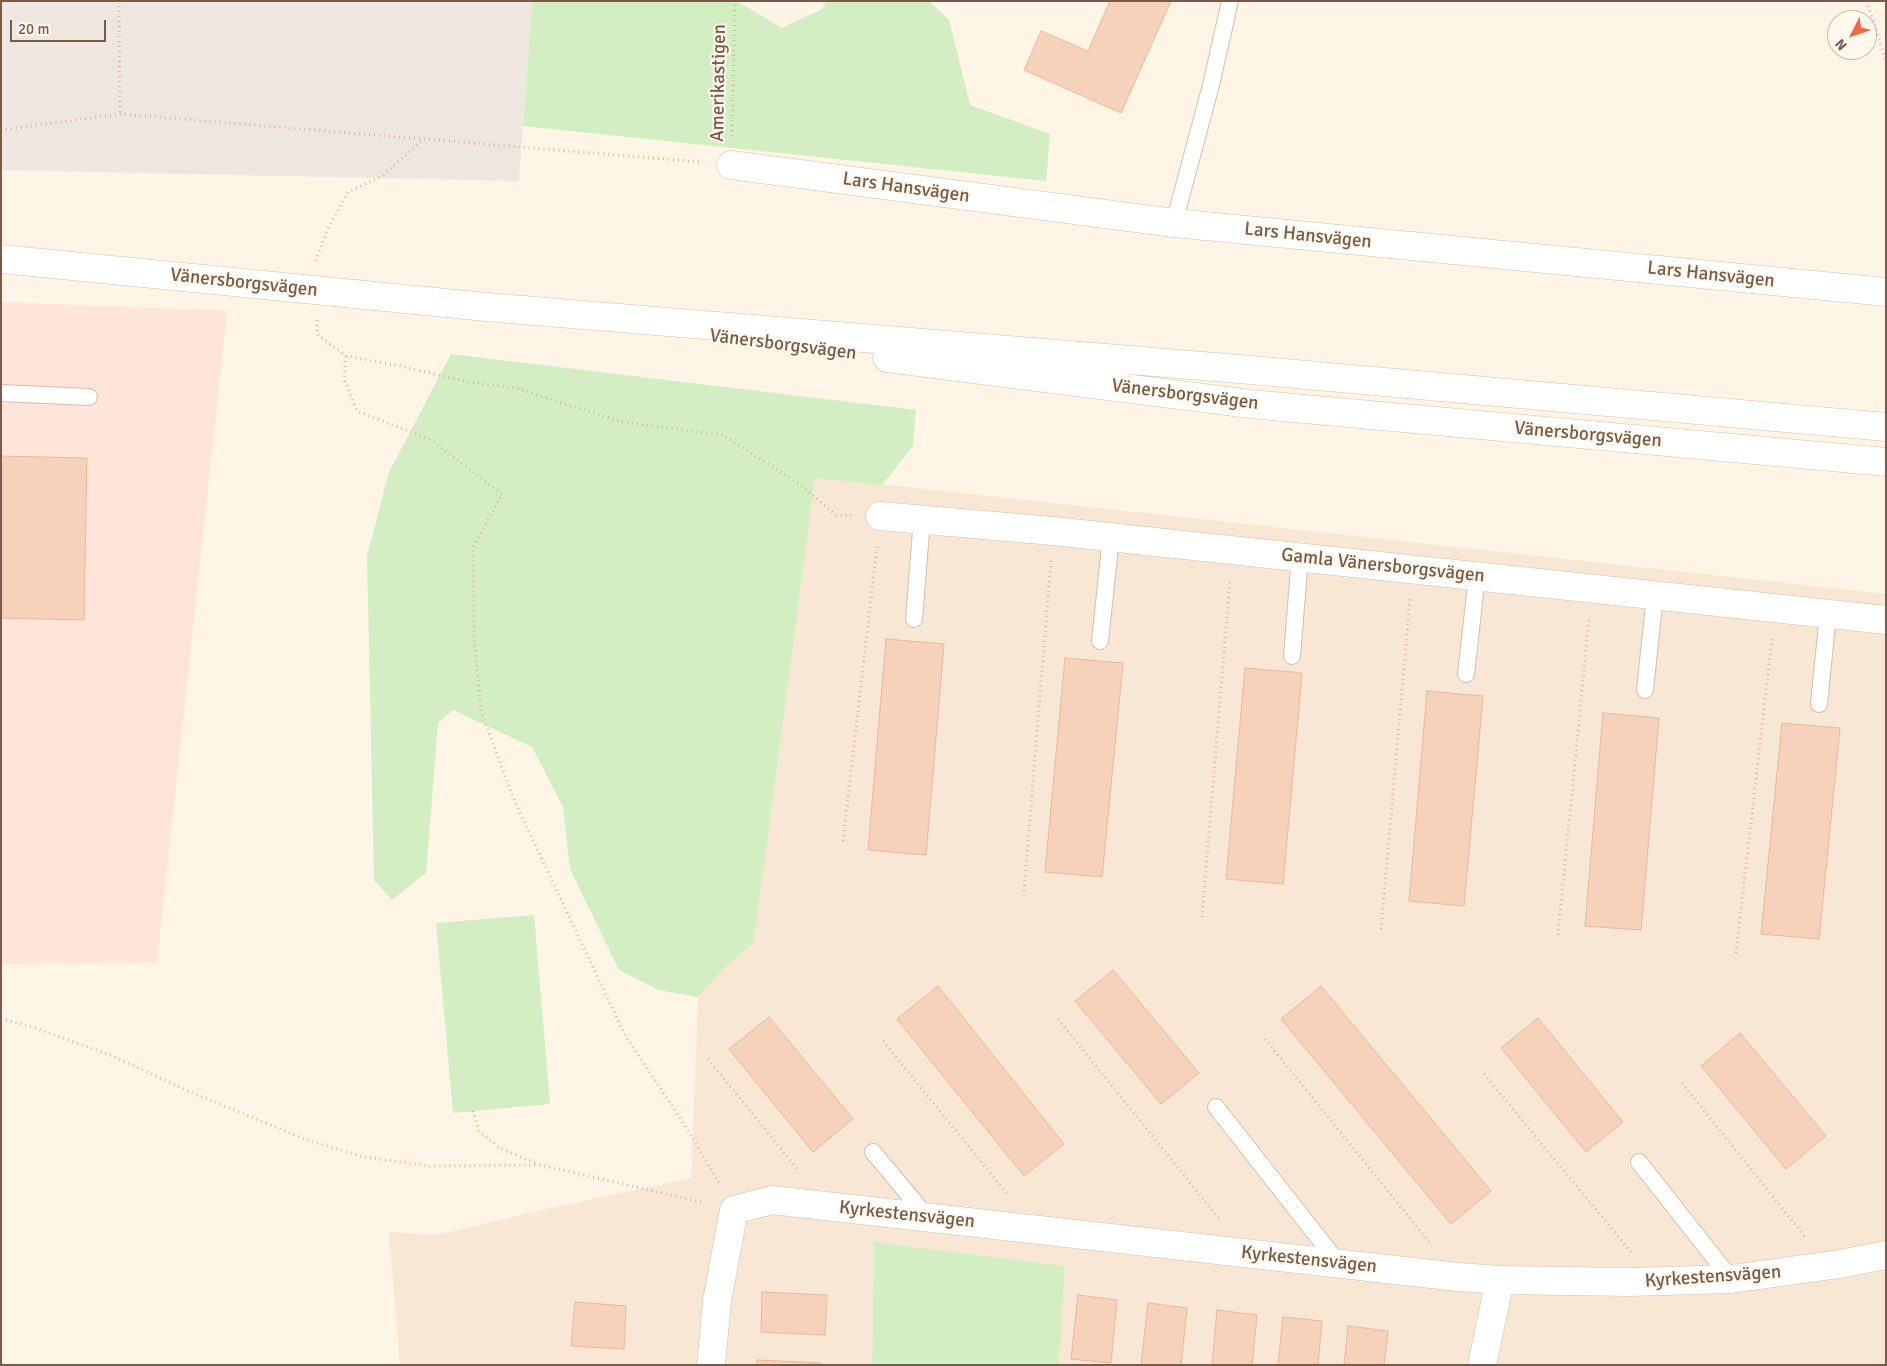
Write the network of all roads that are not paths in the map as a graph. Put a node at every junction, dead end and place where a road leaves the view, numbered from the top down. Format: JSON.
{"nodes":[{"id":1,"x":1230,"y":1,"type":"edge"},
{"id":2,"x":731,"y":165,"type":"road end"},
{"id":3,"x":1174,"y":223,"type":"junction"},
{"id":4,"x":1,"y":259,"type":"edge"},
{"id":5,"x":1886,"y":292,"type":"edge"},
{"id":6,"x":486,"y":307,"type":"junction"},
{"id":7,"x":1,"y":393,"type":"edge"},
{"id":8,"x":89,"y":397,"type":"dead end"},
{"id":9,"x":1886,"y":427,"type":"edge"},
{"id":10,"x":1886,"y":462,"type":"edge"},
{"id":11,"x":880,"y":516,"type":"road end"},
{"id":12,"x":922,"y":519,"type":"junction"},
{"id":13,"x":1111,"y":537,"type":"junction"},
{"id":14,"x":1300,"y":557,"type":"junction"},
{"id":15,"x":1477,"y":576,"type":"junction"},
{"id":16,"x":1655,"y":595,"type":"junction"},
{"id":17,"x":1828,"y":614,"type":"junction"},
{"id":18,"x":914,"y":619,"type":"dead end"},
{"id":19,"x":1886,"y":620,"type":"edge"},
{"id":20,"x":1100,"y":641,"type":"dead end"},
{"id":21,"x":1292,"y":656,"type":"dead end"},
{"id":22,"x":1466,"y":674,"type":"dead end"},
{"id":23,"x":1644,"y":690,"type":"dead end"},
{"id":24,"x":1819,"y":704,"type":"dead end"},
{"id":25,"x":1216,"y":1107,"type":"dead end"},
{"id":26,"x":873,"y":1152,"type":"dead end"},
{"id":27,"x":1639,"y":1162,"type":"dead end"},
{"id":28,"x":928,"y":1218,"type":"junction"},
{"id":29,"x":1886,"y":1254,"type":"edge"},
{"id":30,"x":1339,"y":1264,"type":"junction"},
{"id":31,"x":1731,"y":1279,"type":"junction"},
{"id":32,"x":1500,"y":1280,"type":"junction"},
{"id":33,"x":711,"y":1365,"type":"edge"},
{"id":34,"x":1482,"y":1365,"type":"edge"}],
"edges":[{"from":1,"to":3,"type":"lane"},
{"from":2,"to":3,"type":"street","name":"Lars Hansvägen"},
{"from":3,"to":5,"type":"street","name":"Lars Hansvägen"},
{"from":4,"to":6,"type":"street","name":"Vänersborgsvägen"},
{"from":6,"to":9,"type":"street","name":"Vänersborgsvägen"},
{"from":6,"to":10,"type":"street","name":"Vänersborgsvägen"},
{"from":7,"to":8,"type":"lane"},
{"from":11,"to":12,"type":"street","name":"Gamla Vänersborgsvägen"},
{"from":12,"to":13,"type":"street","name":"Gamla Vänersborgsvägen"},
{"from":12,"to":18,"type":"lane"},
{"from":13,"to":14,"type":"street","name":"Gamla Vänersborgsvägen"},
{"from":13,"to":20,"type":"lane"},
{"from":14,"to":15,"type":"street","name":"Gamla Vänersborgsvägen"},
{"from":14,"to":21,"type":"lane"},
{"from":15,"to":16,"type":"street","name":"Gamla Vänersborgsvägen"},
{"from":15,"to":22,"type":"lane"},
{"from":16,"to":17,"type":"street","name":"Gamla Vänersborgsvägen"},
{"from":16,"to":23,"type":"lane"},
{"from":17,"to":19,"type":"street","name":"Gamla Vänersborgsvägen"},
{"from":17,"to":24,"type":"lane"},
{"from":25,"to":30,"type":"lane"},
{"from":26,"to":28,"type":"lane"},
{"from":27,"to":31,"type":"lane"},
{"from":28,"to":30,"type":"street","name":"Kyrkestensvägen"},
{"from":28,"to":33,"type":"street","name":"Kyrkestensvägen"},
{"from":29,"to":31,"type":"street","name":"Kyrkestensvägen"},
{"from":30,"to":32,"type":"street","name":"Kyrkestensvägen"},
{"from":31,"to":32,"type":"street","name":"Kyrkestensvägen"},
{"from":32,"to":34,"type":"street"}]}
